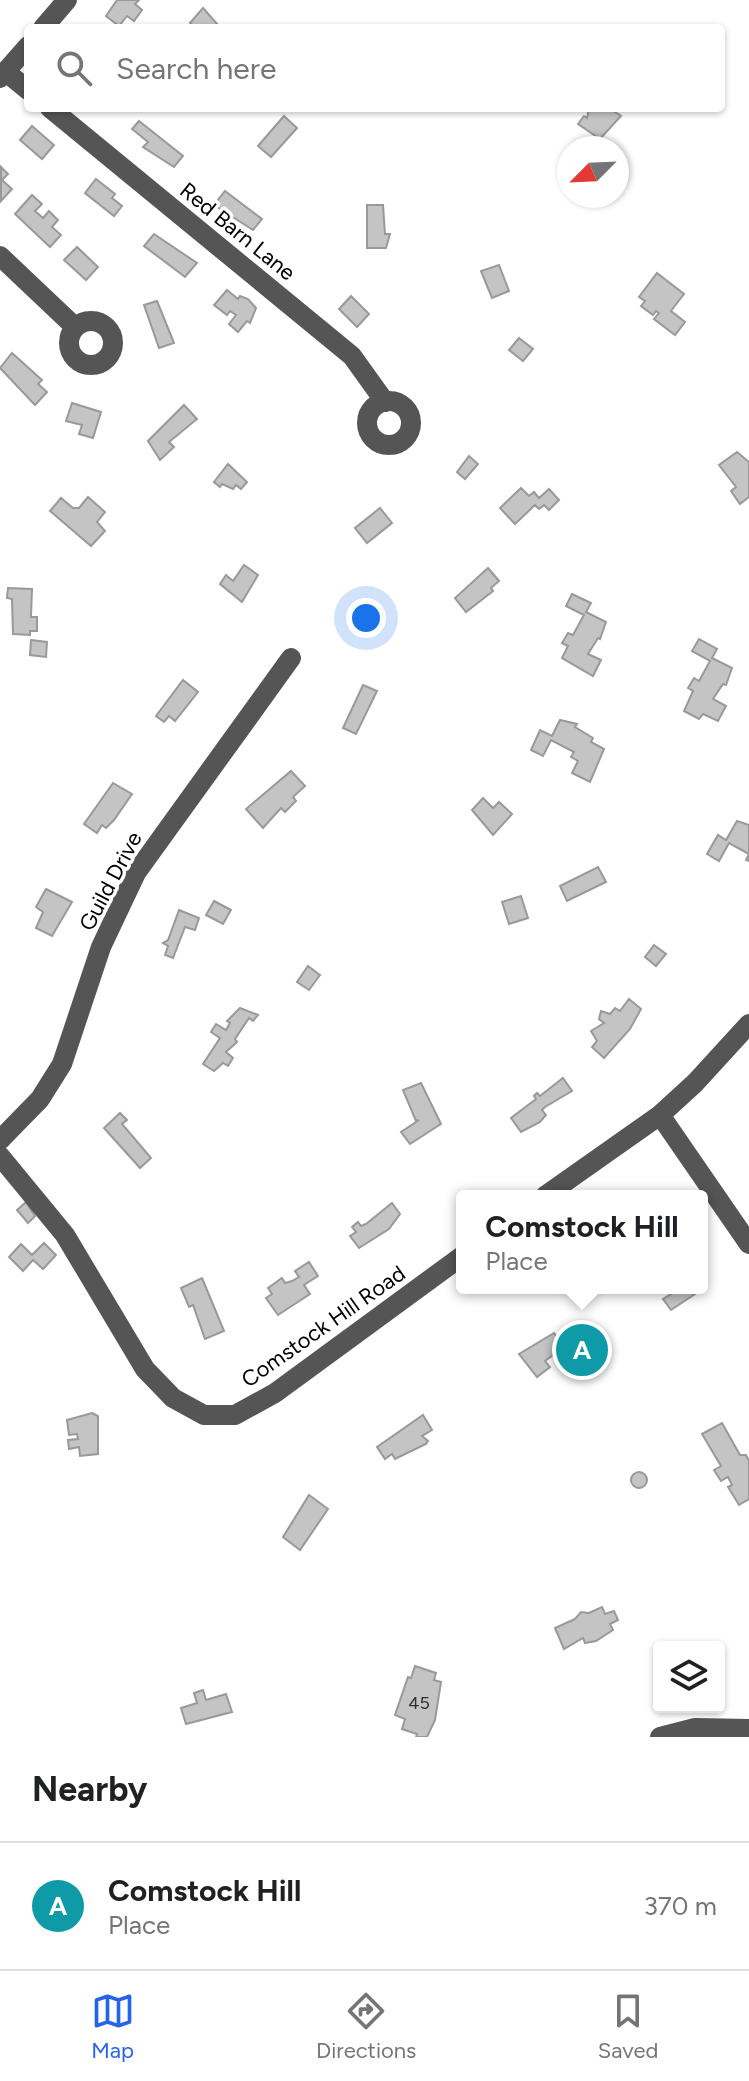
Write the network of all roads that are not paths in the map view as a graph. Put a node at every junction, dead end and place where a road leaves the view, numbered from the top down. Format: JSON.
{"nodes":[{"id":1,"x":67,"y":0,"type":"edge"},
{"id":2,"x":46,"y":24,"type":"edge"},
{"id":3,"x":24,"y":51,"type":"edge"},
{"id":4,"x":3,"y":75,"type":"edge"},
{"id":5,"x":24,"y":88,"type":"edge"},
{"id":6,"x":55,"y":112,"type":"edge"},
{"id":7,"x":0,"y":256,"type":"edge"},
{"id":8,"x":75,"y":327,"type":"dead end"},
{"id":9,"x":385,"y":402,"type":"dead end"},
{"id":10,"x":291,"y":658,"type":"dead end"},
{"id":11,"x":749,"y":1024,"type":"edge"},
{"id":12,"x":660,"y":1115,"type":"junction"},
{"id":13,"x":0,"y":1140,"type":"edge"},
{"id":14,"x":0,"y":1156,"type":"edge"},
{"id":15,"x":554,"y":1190,"type":"edge"},
{"id":16,"x":749,"y":1244,"type":"edge"},
{"id":17,"x":456,"y":1260,"type":"edge"},
{"id":18,"x":749,"y":1729,"type":"edge"},
{"id":19,"x":660,"y":1737,"type":"edge"}],
"edges":[{"from":1,"to":2,"type":"street"},
{"from":3,"to":4,"type":"street"},
{"from":4,"to":5,"type":"street"},
{"from":6,"to":9,"type":"street","name":"Red Barn Lane"},
{"from":7,"to":8,"type":"street"},
{"from":10,"to":13,"type":"street","name":"Guild Drive"},
{"from":11,"to":12,"type":"street"},
{"from":12,"to":15,"type":"street"},
{"from":12,"to":16,"type":"street"},
{"from":14,"to":17,"type":"street","name":"Comstock Hill Road"},
{"from":18,"to":19,"type":"street"}]}
